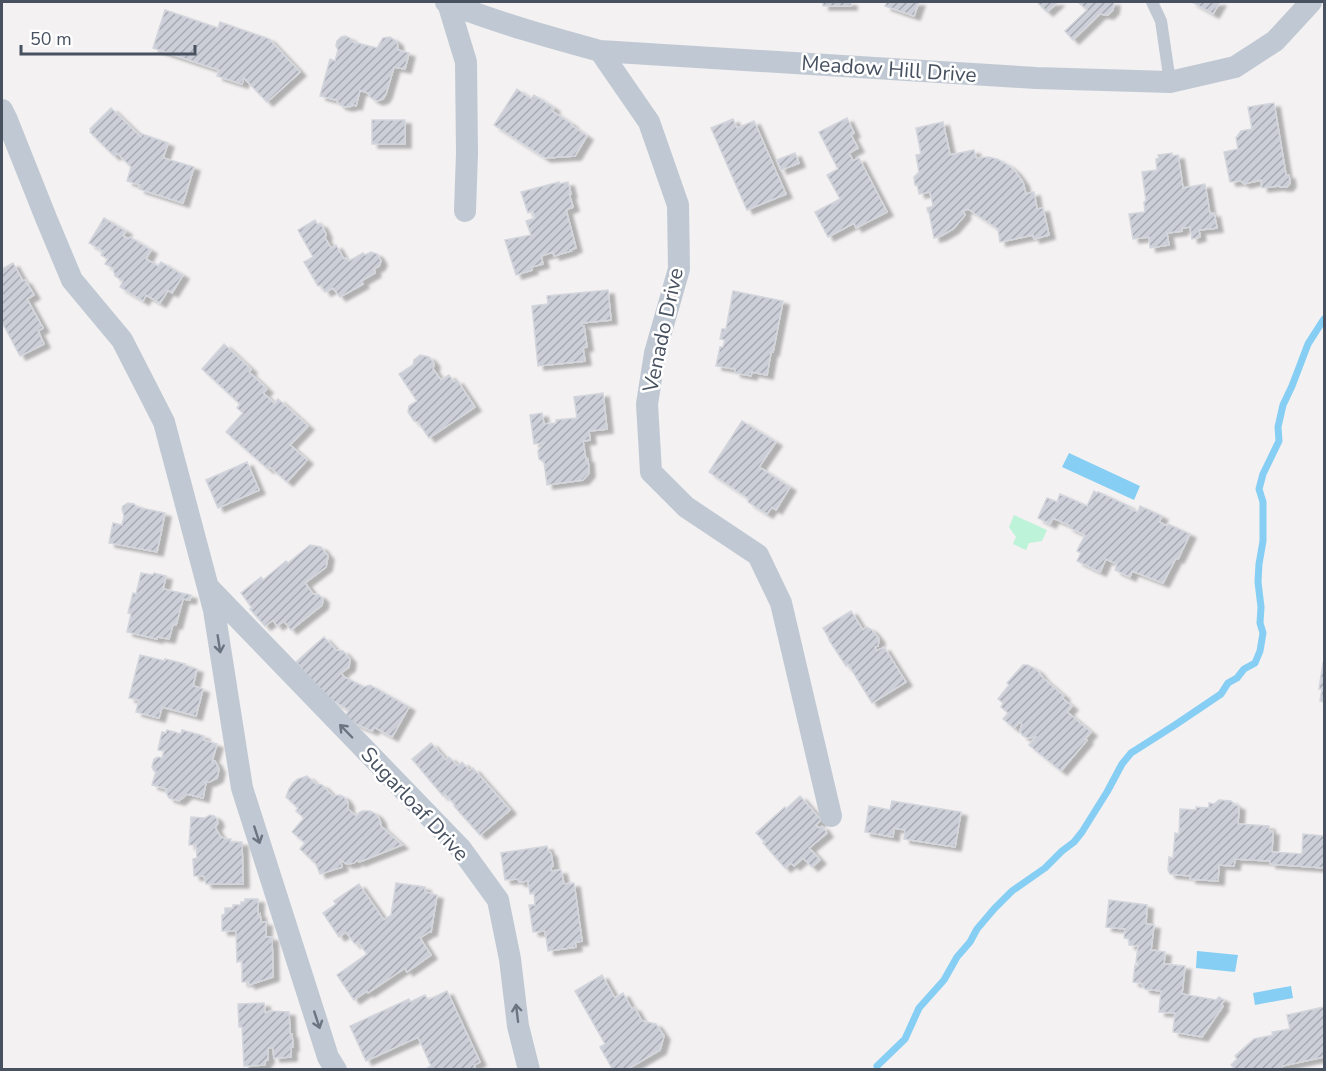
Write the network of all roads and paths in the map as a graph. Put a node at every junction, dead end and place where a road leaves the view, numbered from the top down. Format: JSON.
{"nodes":[{"id":1,"x":447,"y":2,"type":"edge"},
{"id":2,"x":1152,"y":2,"type":"edge"},
{"id":3,"x":1311,"y":2,"type":"edge"},
{"id":4,"x":600,"y":51,"type":"junction"},
{"id":5,"x":1170,"y":81,"type":"junction"},
{"id":6,"x":3,"y":117,"type":"edge"},
{"id":7,"x":465,"y":211,"type":"dead end"},
{"id":8,"x":208,"y":587,"type":"junction"},
{"id":9,"x":831,"y":816,"type":"dead end"},
{"id":10,"x":336,"y":1070,"type":"edge"},
{"id":11,"x":529,"y":1070,"type":"edge"}],
"edges":[{"from":1,"to":4,"type":"street","name":"Meadow Hill Drive"},
{"from":1,"to":7,"type":"street"},
{"from":2,"to":5,"type":"lane"},
{"from":3,"to":5,"type":"street","name":"Meadow Hill Drive"},
{"from":4,"to":5,"type":"street","name":"Meadow Hill Drive"},
{"from":4,"to":9,"type":"street","name":"Venado Drive"},
{"from":6,"to":8,"type":"street","name":"Sugarloaf Drive"},
{"from":8,"to":10,"type":"street","name":"Sugarloaf Drive","one_way":true},
{"from":11,"to":8,"type":"street","name":"Sugarloaf Drive","one_way":true}]}
